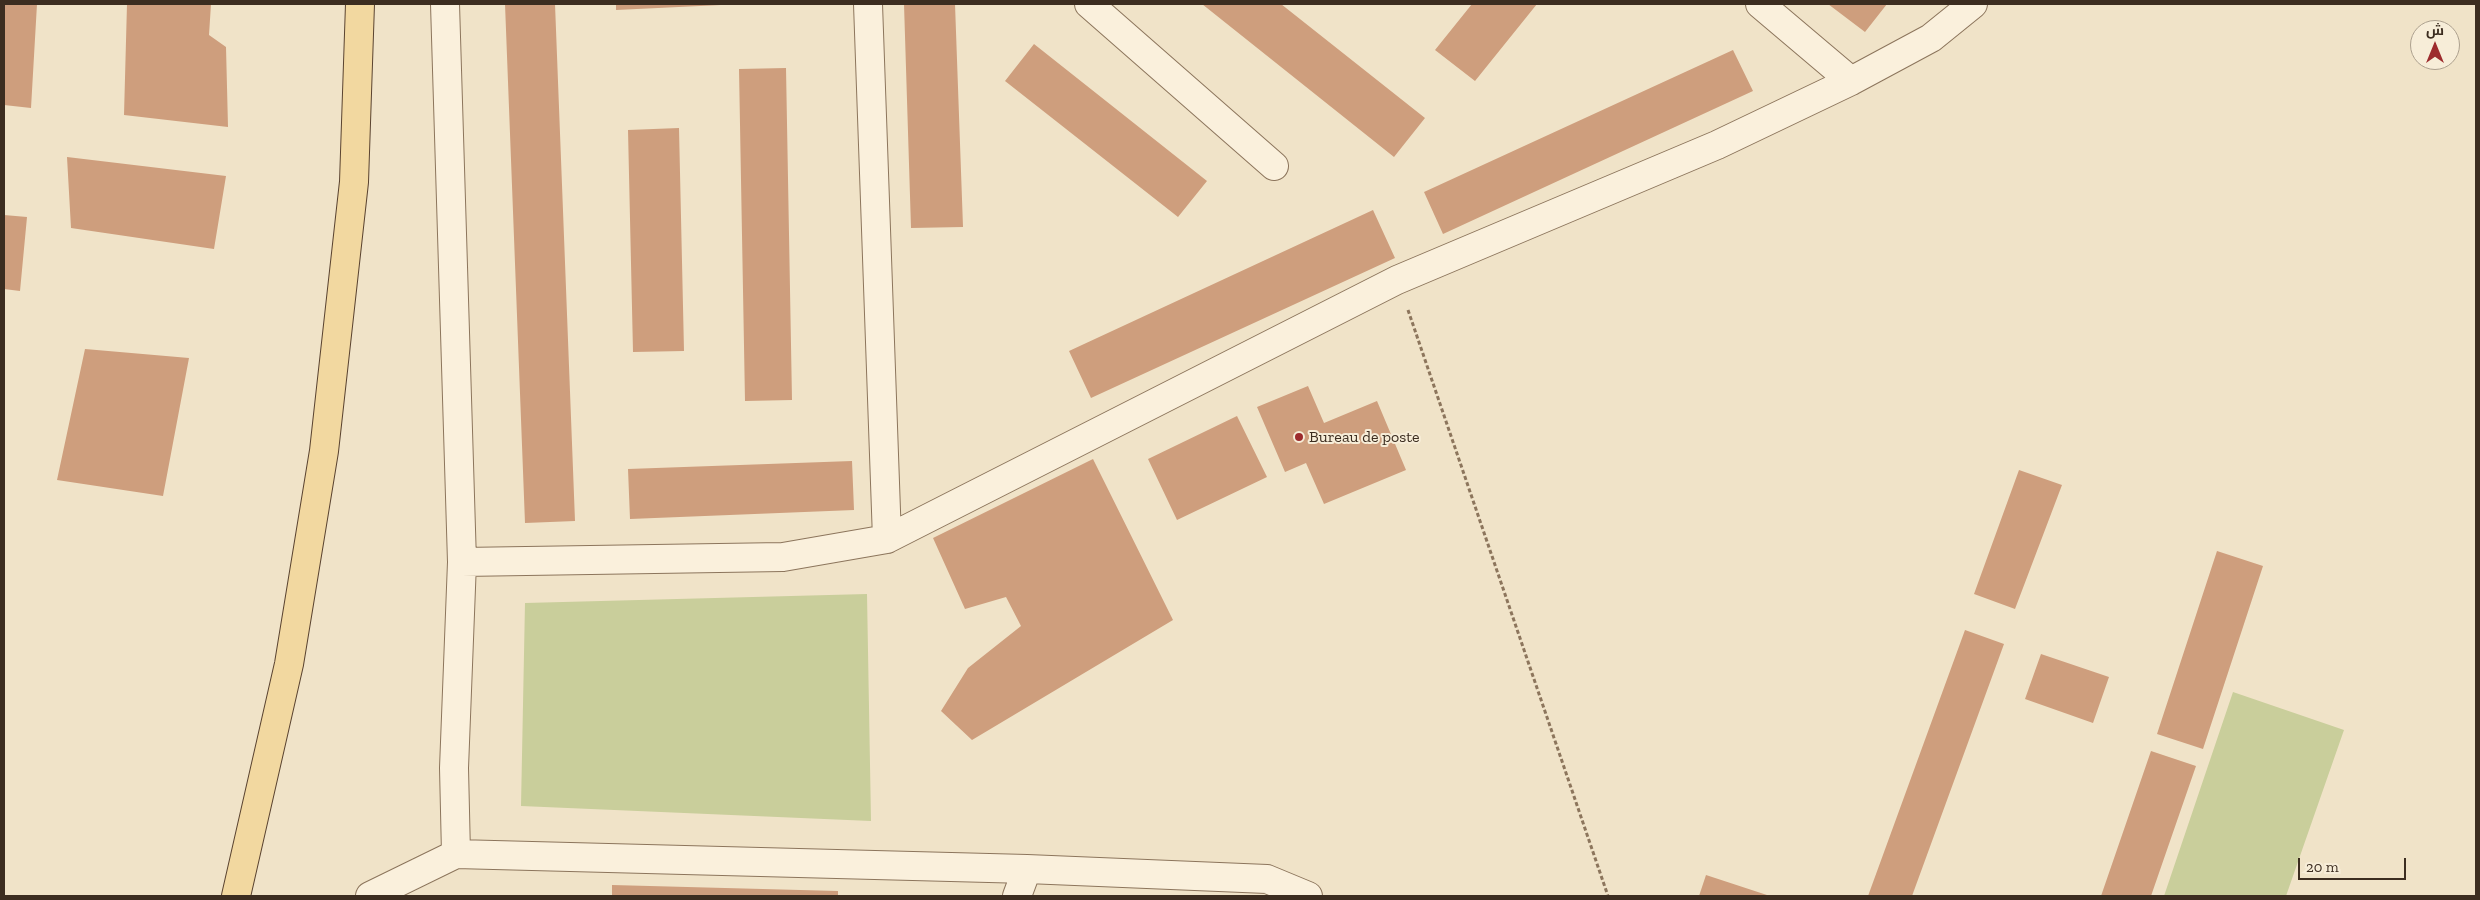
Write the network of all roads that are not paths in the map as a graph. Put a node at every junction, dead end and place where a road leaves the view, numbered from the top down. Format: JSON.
{"nodes":[{"id":1,"x":360,"y":4,"type":"edge"},
{"id":2,"x":446,"y":4,"type":"edge"},
{"id":3,"x":868,"y":4,"type":"edge"},
{"id":4,"x":1089,"y":4,"type":"edge"},
{"id":5,"x":1760,"y":4,"type":"edge"},
{"id":6,"x":1973,"y":4,"type":"edge"},
{"id":7,"x":1850,"y":81,"type":"junction"},
{"id":8,"x":1274,"y":166,"type":"dead end"},
{"id":9,"x":887,"y":539,"type":"junction"},
{"id":10,"x":462,"y":562,"type":"junction"},
{"id":11,"x":456,"y":854,"type":"junction"},
{"id":12,"x":1027,"y":868,"type":"junction"},
{"id":13,"x":236,"y":896,"type":"edge"},
{"id":14,"x":370,"y":896,"type":"edge"},
{"id":15,"x":1017,"y":896,"type":"edge"},
{"id":16,"x":1308,"y":896,"type":"edge"}],
"edges":[{"from":1,"to":13,"type":"main road"},
{"from":2,"to":10,"type":"street"},
{"from":3,"to":9,"type":"street"},
{"from":4,"to":8,"type":"street"},
{"from":5,"to":7,"type":"street"},
{"from":6,"to":7,"type":"street"},
{"from":7,"to":9,"type":"street"},
{"from":9,"to":10,"type":"street"},
{"from":10,"to":11,"type":"street"},
{"from":11,"to":12,"type":"street"},
{"from":11,"to":14,"type":"street"},
{"from":12,"to":15,"type":"street"},
{"from":12,"to":16,"type":"street"}]}
